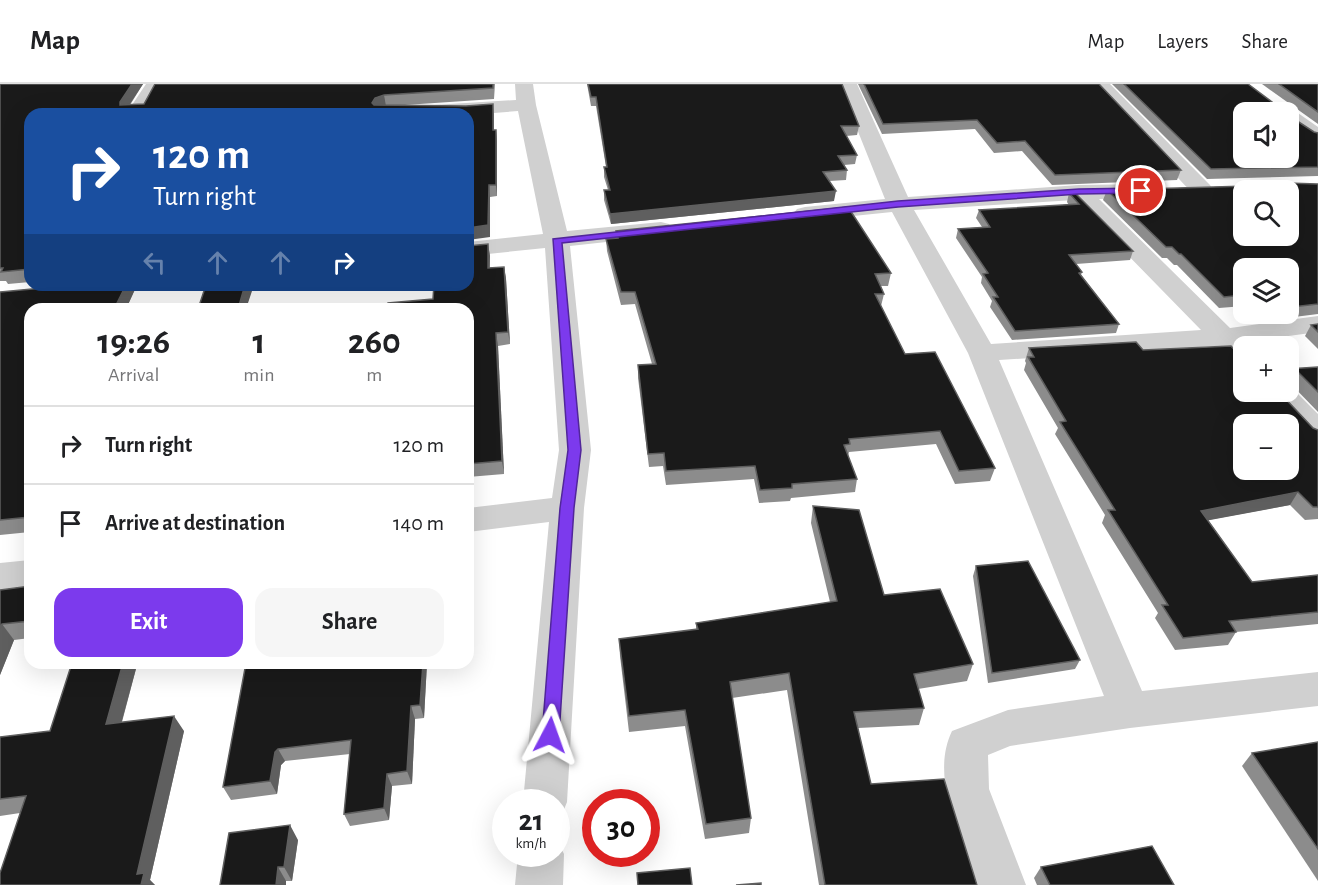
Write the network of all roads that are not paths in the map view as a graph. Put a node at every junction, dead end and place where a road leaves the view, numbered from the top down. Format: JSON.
{"nodes":[{"id":1,"x":155,"y":84,"type":"edge"},
{"id":2,"x":848,"y":84,"type":"edge"},
{"id":3,"x":1099,"y":84,"type":"edge"},
{"id":4,"x":525,"y":95,"type":"edge"},
{"id":5,"x":140,"y":108,"type":"edge"},
{"id":6,"x":430,"y":108,"type":"edge"},
{"id":7,"x":1299,"y":123,"type":"edge"},
{"id":8,"x":1318,"y":136,"type":"edge"},
{"id":9,"x":1079,"y":192,"type":"junction"},
{"id":10,"x":898,"y":204,"type":"junction"},
{"id":11,"x":781,"y":217,"type":"edge"},
{"id":12,"x":686,"y":227,"type":"edge"},
{"id":13,"x":557,"y":241,"type":"junction"},
{"id":14,"x":474,"y":248,"type":"edge"},
{"id":15,"x":1318,"y":324,"type":"edge"},
{"id":16,"x":1223,"y":337,"type":"junction"},
{"id":17,"x":1233,"y":347,"type":"edge"},
{"id":18,"x":982,"y":353,"type":"junction"},
{"id":19,"x":1288,"y":402,"type":"edge"},
{"id":20,"x":1318,"y":432,"type":"edge"},
{"id":21,"x":567,"y":508,"type":"junction"},
{"id":22,"x":474,"y":519,"type":"edge"},
{"id":23,"x":24,"y":575,"type":"edge"},
{"id":24,"x":0,"y":577,"type":"edge"},
{"id":25,"x":1318,"y":689,"type":"edge"},
{"id":26,"x":1130,"y":710,"type":"junction"},
{"id":27,"x":546,"y":789,"type":"edge"},
{"id":28,"x":541,"y":867,"type":"edge"},
{"id":29,"x":539,"y":885,"type":"edge"},
{"id":30,"x":1002,"y":885,"type":"edge"}],
"edges":[{"from":1,"to":5,"type":"street"},
{"from":2,"to":10,"type":"street"},
{"from":3,"to":9,"type":"street"},
{"from":4,"to":6,"type":"street"},
{"from":4,"to":13,"type":"street"},
{"from":7,"to":8,"type":"street"},
{"from":9,"to":10,"type":"street"},
{"from":9,"to":16,"type":"street"},
{"from":10,"to":11,"type":"street"},
{"from":10,"to":18,"type":"street"},
{"from":12,"to":13,"type":"street"},
{"from":13,"to":14,"type":"street"},
{"from":13,"to":21,"type":"street"},
{"from":15,"to":16,"type":"street"},
{"from":16,"to":17,"type":"street"},
{"from":16,"to":18,"type":"street"},
{"from":18,"to":26,"type":"street"},
{"from":19,"to":20,"type":"street"},
{"from":21,"to":22,"type":"street"},
{"from":21,"to":27,"type":"street"},
{"from":23,"to":24,"type":"street"},
{"from":25,"to":26,"type":"street"},
{"from":26,"to":30,"type":"street"},
{"from":28,"to":29,"type":"street"}]}
